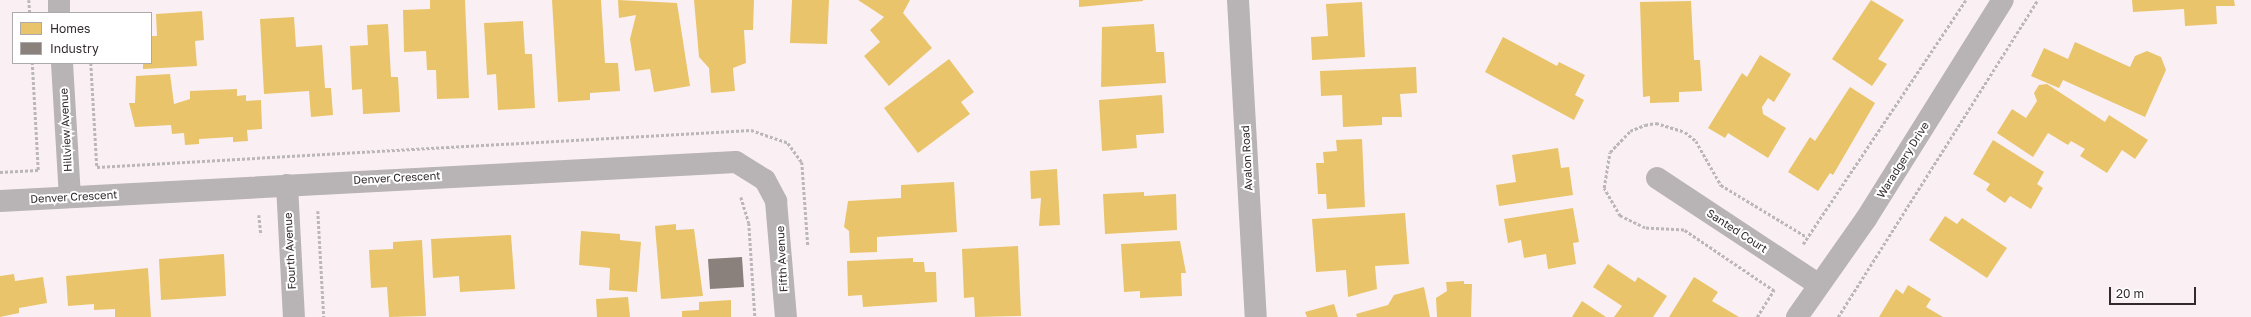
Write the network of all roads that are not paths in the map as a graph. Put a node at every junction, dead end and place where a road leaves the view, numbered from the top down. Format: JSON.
{"nodes":[{"id":1,"x":59,"y":0,"type":"edge"},
{"id":2,"x":1238,"y":0,"type":"edge"},
{"id":3,"x":2003,"y":0,"type":"edge"},
{"id":4,"x":59,"y":12,"type":"edge"},
{"id":5,"x":62,"y":64,"type":"edge"},
{"id":6,"x":1657,"y":178,"type":"dead end"},
{"id":7,"x":287,"y":185,"type":"junction"},
{"id":8,"x":70,"y":197,"type":"junction"},
{"id":9,"x":0,"y":201,"type":"edge"},
{"id":10,"x":776,"y":201,"type":"joint"},
{"id":11,"x":1818,"y":284,"type":"junction"},
{"id":12,"x":294,"y":317,"type":"edge"},
{"id":13,"x":786,"y":317,"type":"edge"},
{"id":14,"x":1256,"y":317,"type":"edge"},
{"id":15,"x":1797,"y":317,"type":"edge"}],
"edges":[{"from":1,"to":4,"type":"street"},
{"from":2,"to":14,"type":"street","name":"Avalon Road"},
{"from":3,"to":11,"type":"street","name":"Waradgery Drive"},
{"from":5,"to":8,"type":"street","name":"Hillview Avenue"},
{"from":6,"to":11,"type":"street","name":"Santed Court"},
{"from":7,"to":8,"type":"street","name":"Denver Crescent"},
{"from":7,"to":10,"type":"street","name":"Denver Crescent"},
{"from":7,"to":12,"type":"street","name":"Fourth Avenue"},
{"from":8,"to":9,"type":"street","name":"Denver Crescent"},
{"from":10,"to":13,"type":"street","name":"Fifth Avenue"},
{"from":11,"to":15,"type":"street","name":"Waradgery Drive"}]}
